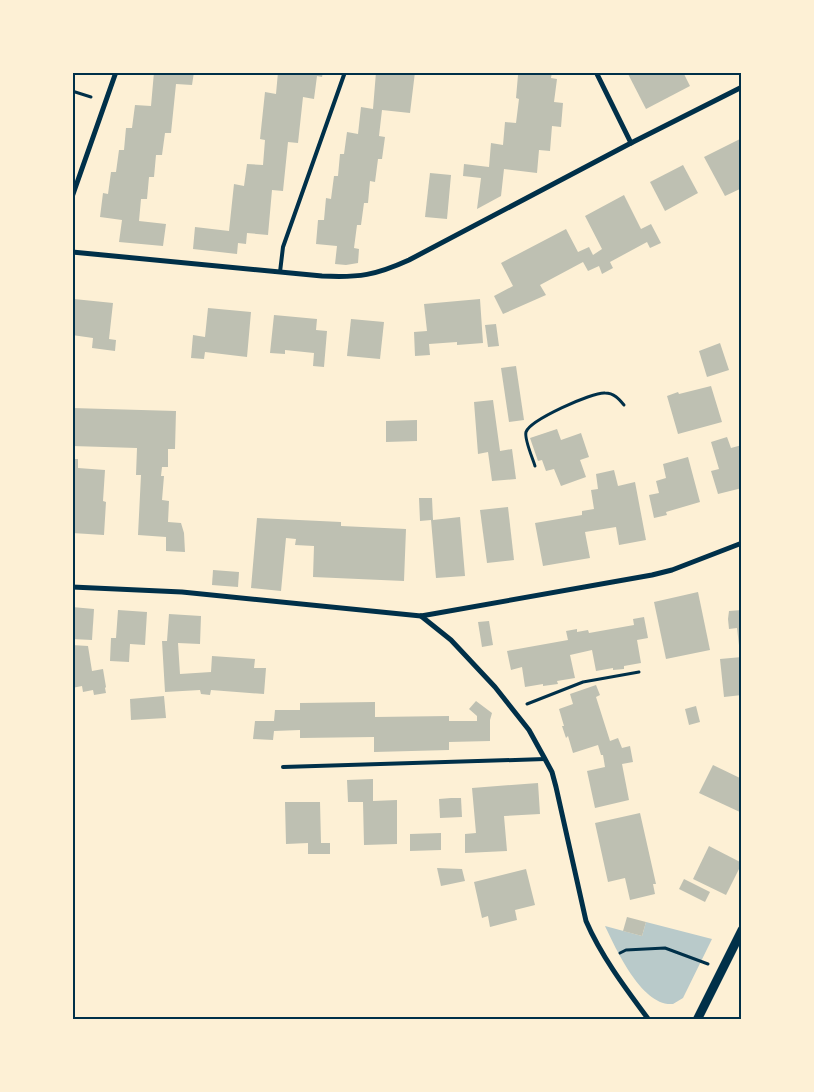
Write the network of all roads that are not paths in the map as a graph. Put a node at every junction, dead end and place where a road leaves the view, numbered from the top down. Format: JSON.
{"nodes":[{"id":1,"x":116,"y":72,"type":"edge"},
{"id":2,"x":345,"y":72,"type":"edge"},
{"id":3,"x":596,"y":72,"type":"edge"},
{"id":4,"x":742,"y":87,"type":"edge"},
{"id":5,"x":631,"y":143,"type":"junction"},
{"id":6,"x":72,"y":196,"type":"edge"},
{"id":7,"x":72,"y":252,"type":"edge"},
{"id":8,"x":280,"y":272,"type":"junction"},
{"id":9,"x":742,"y":543,"type":"edge"},
{"id":10,"x":72,"y":587,"type":"edge"},
{"id":11,"x":420,"y":616,"type":"junction"},
{"id":12,"x":545,"y":758,"type":"junction"},
{"id":13,"x":283,"y":767,"type":"dead end"},
{"id":14,"x":742,"y":930,"type":"edge"},
{"id":15,"x":650,"y":1020,"type":"edge"},
{"id":16,"x":697,"y":1020,"type":"edge"}],
"edges":[{"from":1,"to":6,"type":"street"},
{"from":2,"to":8,"type":"lane"},
{"from":3,"to":5,"type":"street"},
{"from":4,"to":5,"type":"street"},
{"from":5,"to":8,"type":"street"},
{"from":7,"to":8,"type":"street"},
{"from":9,"to":11,"type":"street"},
{"from":10,"to":11,"type":"street"},
{"from":11,"to":12,"type":"street"},
{"from":12,"to":13,"type":"lane"},
{"from":12,"to":15,"type":"street"},
{"from":14,"to":16,"type":"street"}]}
